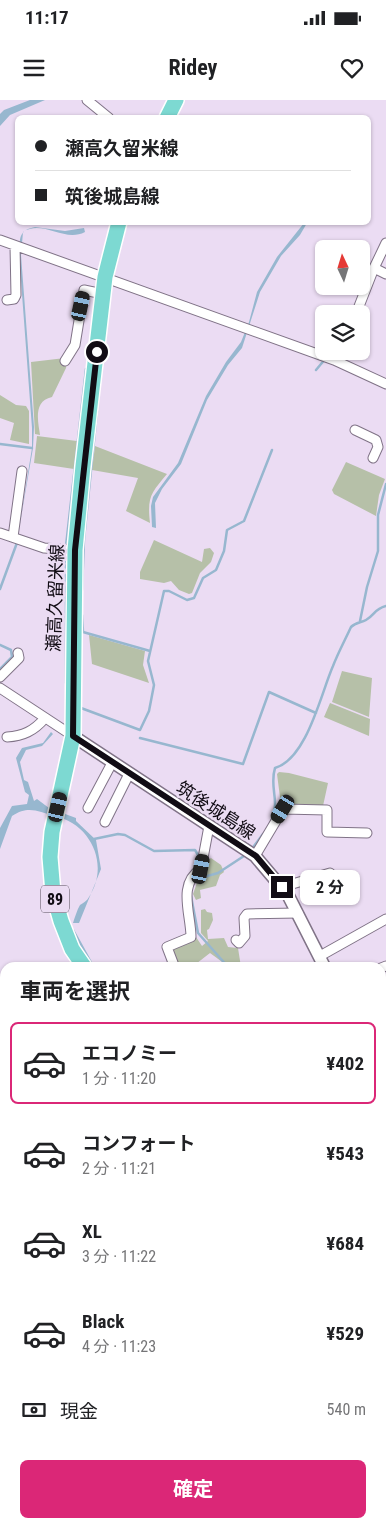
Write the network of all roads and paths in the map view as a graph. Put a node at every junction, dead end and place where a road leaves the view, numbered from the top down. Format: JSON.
{"nodes":[{"id":1,"x":87,"y":100,"type":"edge"},
{"id":2,"x":176,"y":100,"type":"edge"},
{"id":3,"x":105,"y":115,"type":"edge"},
{"id":4,"x":168,"y":115,"type":"edge"},
{"id":5,"x":118,"y":225,"type":"edge"},
{"id":6,"x":0,"y":240,"type":"edge"},
{"id":7,"x":382,"y":244,"type":"edge"},
{"id":8,"x":15,"y":246,"type":"junction"},
{"id":9,"x":374,"y":268,"type":"junction"},
{"id":10,"x":386,"y":274,"type":"edge"},
{"id":11,"x":105,"y":277,"type":"junction"},
{"id":12,"x":103,"y":294,"type":"junction"},
{"id":13,"x":7,"y":300,"type":"dead end"},
{"id":14,"x":360,"y":305,"type":"edge"},
{"id":15,"x":315,"y":349,"type":"edge"},
{"id":16,"x":343,"y":360,"type":"edge"},
{"id":17,"x":65,"y":361,"type":"dead end"},
{"id":18,"x":386,"y":384,"type":"edge"},
{"id":19,"x":355,"y":430,"type":"dead end"},
{"id":20,"x":373,"y":458,"type":"dead end"},
{"id":21,"x":22,"y":471,"type":"dead end"},
{"id":22,"x":0,"y":534,"type":"edge"},
{"id":23,"x":13,"y":537,"type":"junction"},
{"id":24,"x":75,"y":550,"type":"junction"},
{"id":25,"x":18,"y":653,"type":"dead end"},
{"id":26,"x":0,"y":677,"type":"edge"},
{"id":27,"x":0,"y":688,"type":"edge"},
{"id":28,"x":45,"y":718,"type":"junction"},
{"id":29,"x":73,"y":736,"type":"junction"},
{"id":30,"x":7,"y":737,"type":"dead end"},
{"id":31,"x":112,"y":763,"type":"junction"},
{"id":32,"x":129,"y":774,"type":"junction"},
{"id":33,"x":88,"y":808,"type":"dead end"},
{"id":34,"x":105,"y":822,"type":"dead end"},
{"id":35,"x":209,"y":826,"type":"junction"},
{"id":36,"x":367,"y":833,"type":"dead end"},
{"id":37,"x":256,"y":856,"type":"junction"},
{"id":38,"x":330,"y":873,"type":"dead end"},
{"id":39,"x":282,"y":887,"type":"junction"},
{"id":40,"x":298,"y":914,"type":"junction"},
{"id":41,"x":386,"y":919,"type":"edge"},
{"id":42,"x":236,"y":940,"type":"dead end"},
{"id":43,"x":320,"y":956,"type":"junction"},
{"id":44,"x":81,"y":962,"type":"edge"},
{"id":45,"x":173,"y":962,"type":"edge"},
{"id":46,"x":322,"y":962,"type":"edge"}],
"edges":[{"from":1,"to":3,"type":"street"},
{"from":2,"to":4,"type":"main road"},
{"from":5,"to":11,"type":"main road","name":"瀬高久留米線","number":"89"},
{"from":6,"to":8,"type":"street"},
{"from":7,"to":9,"type":"street"},
{"from":8,"to":11,"type":"street"},
{"from":8,"to":13,"type":"street"},
{"from":9,"to":10,"type":"street"},
{"from":9,"to":14,"type":"street"},
{"from":11,"to":12,"type":"main road","name":"瀬高久留米線","number":"89"},
{"from":11,"to":15,"type":"street"},
{"from":12,"to":17,"type":"street"},
{"from":12,"to":24,"type":"main road","name":"瀬高久留米線","number":"89"},
{"from":16,"to":18,"type":"street"},
{"from":19,"to":20,"type":"street"},
{"from":21,"to":23,"type":"street"},
{"from":22,"to":23,"type":"street"},
{"from":23,"to":24,"type":"street"},
{"from":24,"to":29,"type":"main road","name":"瀬高久留米線","number":"89"},
{"from":25,"to":26,"type":"street"},
{"from":27,"to":28,"type":"street"},
{"from":28,"to":29,"type":"street"},
{"from":28,"to":30,"type":"street"},
{"from":29,"to":31,"type":"street","name":"筑後城島線"},
{"from":29,"to":44,"type":"main road","name":"瀬高久留米線","number":"89"},
{"from":31,"to":32,"type":"street","name":"筑後城島線"},
{"from":31,"to":33,"type":"street"},
{"from":32,"to":34,"type":"street"},
{"from":32,"to":35,"type":"street","name":"筑後城島線"},
{"from":35,"to":37,"type":"street","name":"筑後城島線"},
{"from":35,"to":45,"type":"street"},
{"from":36,"to":37,"type":"street"},
{"from":37,"to":39,"type":"street","name":"筑後城島線"},
{"from":38,"to":39,"type":"street"},
{"from":39,"to":40,"type":"street","name":"筑後城島線"},
{"from":40,"to":42,"type":"street"},
{"from":40,"to":43,"type":"street","name":"筑後城島線"},
{"from":41,"to":43,"type":"street"},
{"from":43,"to":46,"type":"street","name":"筑後城島線"}]}
